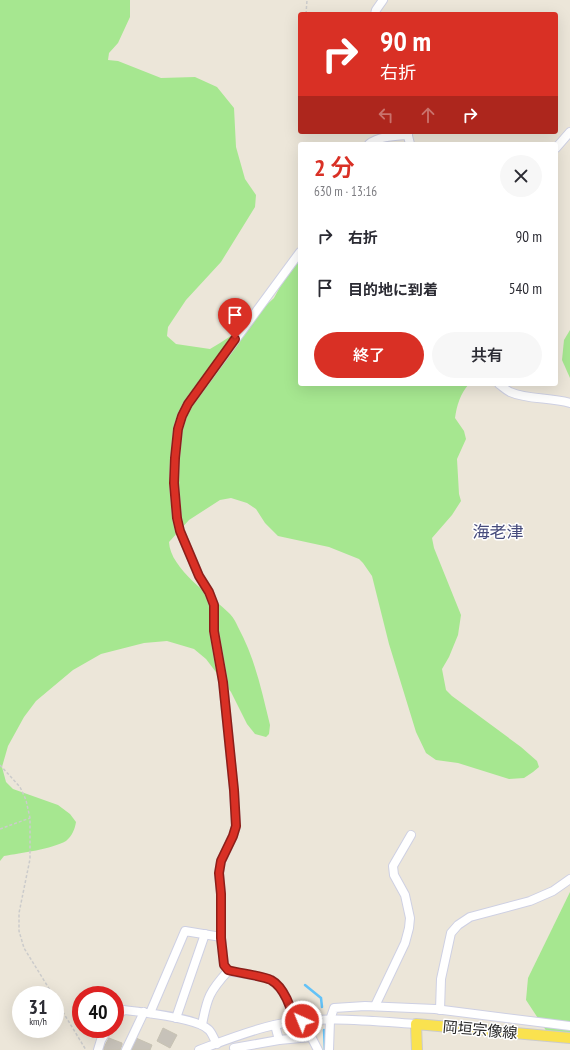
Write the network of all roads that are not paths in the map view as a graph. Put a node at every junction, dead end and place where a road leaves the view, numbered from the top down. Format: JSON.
{"nodes":[{"id":1,"x":383,"y":0,"type":"edge"},
{"id":2,"x":376,"y":12,"type":"edge"},
{"id":3,"x":570,"y":132,"type":"edge"},
{"id":4,"x":403,"y":134,"type":"edge"},
{"id":5,"x":372,"y":142,"type":"edge"},
{"id":6,"x":558,"y":146,"type":"edge"},
{"id":7,"x":298,"y":255,"type":"edge"},
{"id":8,"x":501,"y":386,"type":"edge"},
{"id":9,"x":570,"y":403,"type":"edge"},
{"id":10,"x":410,"y":835,"type":"dead end"},
{"id":11,"x":570,"y":879,"type":"edge"},
{"id":12,"x":205,"y":934,"type":"junction"},
{"id":13,"x":221,"y":938,"type":"junction"},
{"id":14,"x":228,"y":970,"type":"junction"},
{"id":15,"x":375,"y":1006,"type":"junction"},
{"id":16,"x":124,"y":1010,"type":"edge"},
{"id":17,"x":440,"y":1010,"type":"junction"},
{"id":18,"x":147,"y":1013,"type":"junction"},
{"id":19,"x":176,"y":1018,"type":"junction"},
{"id":20,"x":330,"y":1020,"type":"junction"},
{"id":21,"x":298,"y":1022,"type":"junction"},
{"id":22,"x":416,"y":1024,"type":"junction"},
{"id":23,"x":202,"y":1025,"type":"junction"},
{"id":24,"x":275,"y":1025,"type":"junction"},
{"id":25,"x":570,"y":1026,"type":"edge"},
{"id":26,"x":311,"y":1037,"type":"junction"},
{"id":27,"x":102,"y":1038,"type":"edge"},
{"id":28,"x":570,"y":1038,"type":"edge"},
{"id":29,"x":279,"y":1040,"type":"junction"},
{"id":30,"x":216,"y":1044,"type":"junction"},
{"id":31,"x":234,"y":1048,"type":"dead end"},
{"id":32,"x":98,"y":1050,"type":"edge"},
{"id":33,"x":126,"y":1050,"type":"edge"},
{"id":34,"x":199,"y":1050,"type":"edge"},
{"id":35,"x":318,"y":1050,"type":"edge"},
{"id":36,"x":329,"y":1050,"type":"edge"},
{"id":37,"x":417,"y":1050,"type":"edge"}],
"edges":[{"from":1,"to":2,"type":"street"},
{"from":3,"to":6,"type":"street"},
{"from":4,"to":5,"type":"street"},
{"from":7,"to":13,"type":"street"},
{"from":8,"to":9,"type":"street"},
{"from":10,"to":15,"type":"street"},
{"from":11,"to":17,"type":"street"},
{"from":12,"to":13,"type":"street"},
{"from":12,"to":18,"type":"street"},
{"from":12,"to":19,"type":"street"},
{"from":13,"to":14,"type":"street"},
{"from":14,"to":21,"type":"street"},
{"from":14,"to":23,"type":"street"},
{"from":15,"to":17,"type":"street"},
{"from":15,"to":20,"type":"street"},
{"from":16,"to":18,"type":"street"},
{"from":17,"to":25,"type":"street"},
{"from":18,"to":19,"type":"street"},
{"from":18,"to":33,"type":"street"},
{"from":19,"to":23,"type":"street"},
{"from":20,"to":21,"type":"street"},
{"from":20,"to":22,"type":"street"},
{"from":20,"to":36,"type":"street"},
{"from":21,"to":24,"type":"street"},
{"from":21,"to":26,"type":"street"},
{"from":22,"to":28,"type":"main road","name":"岡垣宗像線"},
{"from":22,"to":37,"type":"main road"},
{"from":23,"to":30,"type":"street"},
{"from":24,"to":29,"type":"street"},
{"from":24,"to":30,"type":"street"},
{"from":26,"to":29,"type":"street"},
{"from":26,"to":35,"type":"street"},
{"from":27,"to":32,"type":"street"},
{"from":29,"to":31,"type":"street"},
{"from":30,"to":34,"type":"street"}]}
